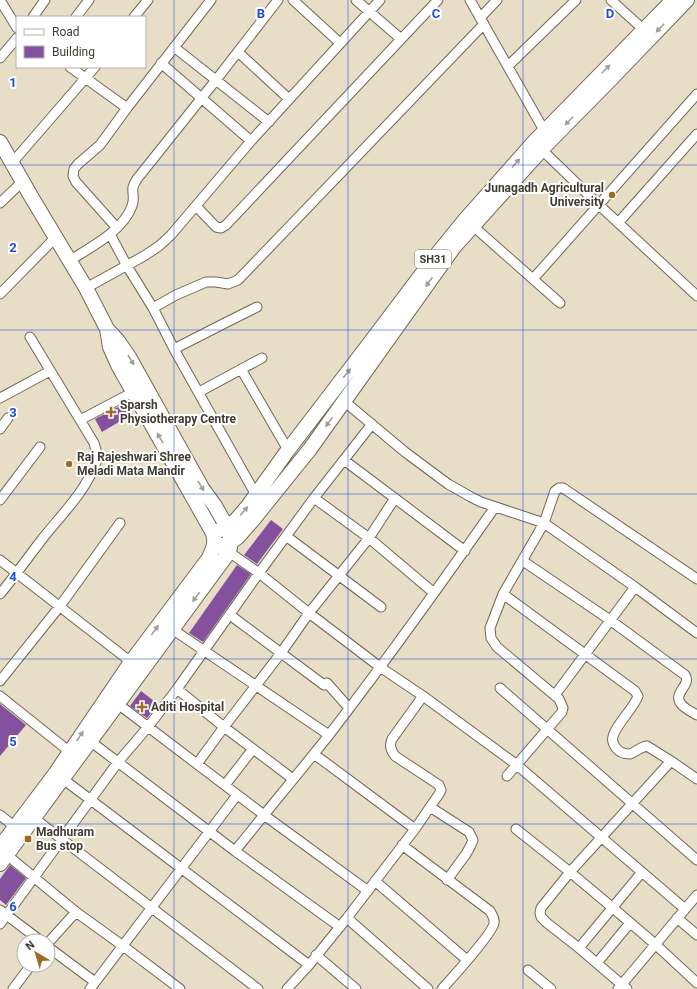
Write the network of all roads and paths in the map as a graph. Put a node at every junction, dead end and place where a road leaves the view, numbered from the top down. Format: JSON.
{"nodes":[{"id":1,"x":0,"y":0,"type":"edge"},
{"id":2,"x":89,"y":0,"type":"edge"},
{"id":3,"x":148,"y":0,"type":"edge"},
{"id":4,"x":211,"y":0,"type":"edge"},
{"id":5,"x":278,"y":0,"type":"edge"},
{"id":6,"x":293,"y":0,"type":"edge"},
{"id":7,"x":356,"y":0,"type":"edge"},
{"id":8,"x":380,"y":0,"type":"edge"},
{"id":9,"x":438,"y":0,"type":"edge"},
{"id":10,"x":470,"y":0,"type":"edge"},
{"id":11,"x":497,"y":0,"type":"edge"},
{"id":12,"x":576,"y":0,"type":"edge"},
{"id":13,"x":611,"y":0,"type":"edge"},
{"id":14,"x":674,"y":0,"type":"edge"},
{"id":15,"x":687,"y":0,"type":"edge"},
{"id":16,"x":42,"y":1,"type":"edge"},
{"id":17,"x":369,"y":12,"type":"junction"},
{"id":18,"x":34,"y":16,"type":"edge"},
{"id":19,"x":77,"y":16,"type":"edge"},
{"id":20,"x":135,"y":16,"type":"edge"},
{"id":21,"x":482,"y":21,"type":"junction"},
{"id":22,"x":16,"y":26,"type":"edge"},
{"id":23,"x":644,"y":30,"type":"junction"},
{"id":24,"x":16,"y":39,"type":"edge"},
{"id":25,"x":401,"y":39,"type":"junction"},
{"id":26,"x":340,"y":43,"type":"junction"},
{"id":27,"x":174,"y":47,"type":"junction"},
{"id":28,"x":238,"y":52,"type":"junction"},
{"id":29,"x":0,"y":58,"type":"edge"},
{"id":30,"x":161,"y":63,"type":"junction"},
{"id":31,"x":508,"y":66,"type":"junction"},
{"id":32,"x":71,"y":68,"type":"edge"},
{"id":33,"x":94,"y":68,"type":"edge"},
{"id":34,"x":86,"y":78,"type":"junction"},
{"id":35,"x":216,"y":80,"type":"junction"},
{"id":36,"x":697,"y":94,"type":"edge"},
{"id":37,"x":202,"y":98,"type":"junction"},
{"id":38,"x":289,"y":99,"type":"junction"},
{"id":39,"x":127,"y":108,"type":"junction"},
{"id":40,"x":269,"y":122,"type":"junction"},
{"id":41,"x":545,"y":132,"type":"junction"},
{"id":42,"x":697,"y":134,"type":"edge"},
{"id":43,"x":251,"y":141,"type":"junction"},
{"id":44,"x":0,"y":142,"type":"edge"},
{"id":45,"x":541,"y":149,"type":"junction"},
{"id":46,"x":12,"y":163,"type":"junction"},
{"id":47,"x":22,"y":182,"type":"junction"},
{"id":48,"x":0,"y":203,"type":"edge"},
{"id":49,"x":599,"y":204,"type":"junction"},
{"id":50,"x":196,"y":206,"type":"junction"},
{"id":51,"x":618,"y":223,"type":"junction"},
{"id":52,"x":473,"y":226,"type":"junction"},
{"id":53,"x":117,"y":228,"type":"junction"},
{"id":54,"x":110,"y":234,"type":"junction"},
{"id":55,"x":56,"y":237,"type":"junction"},
{"id":56,"x":69,"y":261,"type":"junction"},
{"id":57,"x":127,"y":266,"type":"junction"},
{"id":58,"x":533,"y":279,"type":"junction"},
{"id":59,"x":86,"y":288,"type":"junction"},
{"id":60,"x":0,"y":294,"type":"edge"},
{"id":61,"x":697,"y":296,"type":"edge"},
{"id":62,"x":560,"y":303,"type":"dead end"},
{"id":63,"x":257,"y":307,"type":"dead end"},
{"id":64,"x":153,"y":308,"type":"junction"},
{"id":65,"x":30,"y":337,"type":"dead end"},
{"id":66,"x":174,"y":349,"type":"junction"},
{"id":67,"x":262,"y":358,"type":"dead end"},
{"id":68,"x":241,"y":369,"type":"junction"},
{"id":69,"x":50,"y":370,"type":"junction"},
{"id":70,"x":139,"y":389,"type":"junction"},
{"id":71,"x":199,"y":392,"type":"junction"},
{"id":72,"x":0,"y":398,"type":"edge"},
{"id":73,"x":344,"y":401,"type":"junction"},
{"id":74,"x":8,"y":418,"type":"dead end"},
{"id":75,"x":80,"y":420,"type":"junction"},
{"id":76,"x":372,"y":424,"type":"junction"},
{"id":77,"x":0,"y":429,"type":"edge"},
{"id":78,"x":40,"y":447,"type":"dead end"},
{"id":79,"x":288,"y":450,"type":"junction"},
{"id":80,"x":344,"y":460,"type":"junction"},
{"id":81,"x":256,"y":495,"type":"junction"},
{"id":82,"x":314,"y":498,"type":"junction"},
{"id":83,"x":395,"y":498,"type":"junction"},
{"id":84,"x":0,"y":500,"type":"edge"},
{"id":85,"x":495,"y":507,"type":"junction"},
{"id":86,"x":542,"y":522,"type":"junction"},
{"id":87,"x":120,"y":523,"type":"dead end"},
{"id":88,"x":227,"y":527,"type":"junction"},
{"id":89,"x":213,"y":533,"type":"junction"},
{"id":90,"x":286,"y":536,"type":"junction"},
{"id":91,"x":369,"y":538,"type":"junction"},
{"id":92,"x":230,"y":547,"type":"junction"},
{"id":93,"x":214,"y":548,"type":"junction"},
{"id":94,"x":464,"y":551,"type":"junction"},
{"id":95,"x":0,"y":560,"type":"edge"},
{"id":96,"x":523,"y":561,"type":"junction"},
{"id":97,"x":17,"y":573,"type":"junction"},
{"id":98,"x":259,"y":573,"type":"junction"},
{"id":99,"x":338,"y":576,"type":"junction"},
{"id":100,"x":697,"y":579,"type":"edge"},
{"id":101,"x":635,"y":587,"type":"junction"},
{"id":102,"x":0,"y":594,"type":"edge"},
{"id":103,"x":434,"y":594,"type":"junction"},
{"id":104,"x":503,"y":594,"type":"junction"},
{"id":105,"x":60,"y":606,"type":"junction"},
{"id":106,"x":381,"y":607,"type":"dead end"},
{"id":107,"x":310,"y":613,"type":"junction"},
{"id":108,"x":230,"y":615,"type":"junction"},
{"id":109,"x":610,"y":620,"type":"junction"},
{"id":110,"x":172,"y":630,"type":"junction"},
{"id":111,"x":697,"y":633,"type":"edge"},
{"id":112,"x":204,"y":651,"type":"junction"},
{"id":113,"x":281,"y":653,"type":"junction"},
{"id":114,"x":585,"y":654,"type":"junction"},
{"id":115,"x":131,"y":662,"type":"junction"},
{"id":116,"x":380,"y":666,"type":"junction"},
{"id":117,"x":0,"y":681,"type":"edge"},
{"id":118,"x":255,"y":686,"type":"junction"},
{"id":119,"x":500,"y":688,"type":"dead end"},
{"id":120,"x":177,"y":689,"type":"junction"},
{"id":121,"x":555,"y":695,"type":"junction"},
{"id":122,"x":0,"y":696,"type":"edge"},
{"id":123,"x":423,"y":696,"type":"junction"},
{"id":124,"x":118,"y":704,"type":"junction"},
{"id":125,"x":349,"y":708,"type":"junction"},
{"id":126,"x":697,"y":715,"type":"edge"},
{"id":127,"x":148,"y":727,"type":"junction"},
{"id":128,"x":224,"y":727,"type":"junction"},
{"id":129,"x":548,"y":730,"type":"junction"},
{"id":130,"x":329,"y":735,"type":"junction"},
{"id":131,"x":90,"y":741,"type":"junction"},
{"id":132,"x":253,"y":749,"type":"junction"},
{"id":133,"x":70,"y":752,"type":"junction"},
{"id":134,"x":314,"y":754,"type":"junction"},
{"id":135,"x":671,"y":761,"type":"junction"},
{"id":136,"x":118,"y":762,"type":"junction"},
{"id":137,"x":197,"y":764,"type":"junction"},
{"id":138,"x":517,"y":765,"type":"junction"},
{"id":139,"x":507,"y":776,"type":"dead end"},
{"id":140,"x":63,"y":779,"type":"junction"},
{"id":141,"x":293,"y":779,"type":"junction"},
{"id":142,"x":697,"y":779,"type":"edge"},
{"id":143,"x":225,"y":785,"type":"junction"},
{"id":144,"x":237,"y":794,"type":"junction"},
{"id":145,"x":91,"y":800,"type":"junction"},
{"id":146,"x":632,"y":804,"type":"junction"},
{"id":147,"x":430,"y":807,"type":"junction"},
{"id":148,"x":0,"y":815,"type":"edge"},
{"id":149,"x":264,"y":815,"type":"junction"},
{"id":150,"x":34,"y":818,"type":"junction"},
{"id":151,"x":15,"y":827,"type":"junction"},
{"id":152,"x":415,"y":829,"type":"junction"},
{"id":153,"x":516,"y":829,"type":"dead end"},
{"id":154,"x":209,"y":831,"type":"junction"},
{"id":155,"x":601,"y":838,"type":"junction"},
{"id":156,"x":62,"y":840,"type":"junction"},
{"id":157,"x":402,"y":845,"type":"junction"},
{"id":158,"x":235,"y":851,"type":"junction"},
{"id":159,"x":2,"y":855,"type":"edge"},
{"id":160,"x":697,"y":860,"type":"edge"},
{"id":161,"x":181,"y":868,"type":"junction"},
{"id":162,"x":570,"y":872,"type":"junction"},
{"id":163,"x":642,"y":872,"type":"junction"},
{"id":164,"x":34,"y":877,"type":"junction"},
{"id":165,"x":447,"y":880,"type":"junction"},
{"id":166,"x":375,"y":881,"type":"junction"},
{"id":167,"x":368,"y":891,"type":"junction"},
{"id":168,"x":697,"y":895,"type":"edge"},
{"id":169,"x":152,"y":907,"type":"junction"},
{"id":170,"x":613,"y":908,"type":"junction"},
{"id":171,"x":684,"y":909,"type":"junction"},
{"id":172,"x":76,"y":912,"type":"junction"},
{"id":173,"x":3,"y":913,"type":"edge"},
{"id":174,"x":347,"y":918,"type":"junction"},
{"id":175,"x":677,"y":918,"type":"junction"},
{"id":176,"x":630,"y":923,"type":"junction"},
{"id":177,"x":0,"y":924,"type":"edge"},
{"id":178,"x":340,"y":927,"type":"junction"},
{"id":179,"x":30,"y":933,"type":"edge"},
{"id":180,"x":56,"y":934,"type":"edge"},
{"id":181,"x":697,"y":935,"type":"edge"},
{"id":182,"x":655,"y":944,"type":"junction"},
{"id":183,"x":123,"y":946,"type":"junction"},
{"id":184,"x":579,"y":948,"type":"junction"},
{"id":185,"x":56,"y":953,"type":"edge"},
{"id":186,"x":316,"y":955,"type":"junction"},
{"id":187,"x":467,"y":960,"type":"junction"},
{"id":188,"x":597,"y":963,"type":"junction"},
{"id":189,"x":309,"y":964,"type":"junction"},
{"id":190,"x":528,"y":970,"type":"dead end"},
{"id":191,"x":25,"y":973,"type":"edge"},
{"id":192,"x":697,"y":983,"type":"edge"},
{"id":193,"x":94,"y":986,"type":"edge"},
{"id":194,"x":622,"y":987,"type":"edge"},
{"id":195,"x":13,"y":989,"type":"edge"},
{"id":196,"x":180,"y":989,"type":"edge"},
{"id":197,"x":258,"y":989,"type":"edge"},
{"id":198,"x":287,"y":989,"type":"edge"},
{"id":199,"x":356,"y":989,"type":"edge"},
{"id":200,"x":428,"y":989,"type":"edge"},
{"id":201,"x":442,"y":989,"type":"edge"},
{"id":202,"x":551,"y":989,"type":"edge"}],
"edges":[{"from":1,"to":22,"type":"street"},
{"from":2,"to":19,"type":"street"},
{"from":3,"to":20,"type":"street"},
{"from":4,"to":27,"type":"street"},
{"from":5,"to":28,"type":"street"},
{"from":6,"to":26,"type":"street"},
{"from":7,"to":17,"type":"street"},
{"from":8,"to":17,"type":"street"},
{"from":9,"to":25,"type":"street"},
{"from":10,"to":21,"type":"street"},
{"from":11,"to":21,"type":"street"},
{"from":12,"to":31,"type":"street"},
{"from":13,"to":23,"type":"street"},
{"from":14,"to":23,"type":"main road","number":"SH31"},
{"from":15,"to":45,"type":"main road","one_way":true},
{"from":16,"to":18,"type":"street"},
{"from":17,"to":25,"type":"street"},
{"from":17,"to":26,"type":"street"},
{"from":21,"to":31,"type":"street"},
{"from":21,"to":64,"type":"street"},
{"from":41,"to":23,"type":"main road","number":"SH31","one_way":true},
{"from":24,"to":29,"type":"street"},
{"from":25,"to":50,"type":"street"},
{"from":26,"to":38,"type":"street"},
{"from":27,"to":30,"type":"street"},
{"from":27,"to":35,"type":"street"},
{"from":28,"to":35,"type":"street"},
{"from":28,"to":38,"type":"street"},
{"from":30,"to":37,"type":"street"},
{"from":30,"to":39,"type":"street"},
{"from":31,"to":41,"type":"street"},
{"from":32,"to":34,"type":"street"},
{"from":33,"to":34,"type":"street"},
{"from":34,"to":39,"type":"street"},
{"from":34,"to":46,"type":"street"},
{"from":35,"to":37,"type":"street"},
{"from":35,"to":40,"type":"street"},
{"from":36,"to":49,"type":"street"},
{"from":37,"to":43,"type":"street"},
{"from":37,"to":53,"type":"street"},
{"from":38,"to":40,"type":"street"},
{"from":39,"to":53,"type":"street"},
{"from":40,"to":43,"type":"street"},
{"from":79,"to":41,"type":"main road","number":"SH31","one_way":true},
{"from":42,"to":51,"type":"street"},
{"from":43,"to":50,"type":"street"},
{"from":44,"to":46,"type":"main road"},
{"from":45,"to":49,"type":"street"},
{"from":45,"to":52,"type":"main road"},
{"from":46,"to":47,"type":"main road"},
{"from":47,"to":48,"type":"street"},
{"from":47,"to":55,"type":"main road"},
{"from":49,"to":51,"type":"street"},
{"from":49,"to":58,"type":"street"},
{"from":50,"to":57,"type":"street"},
{"from":51,"to":61,"type":"street"},
{"from":52,"to":58,"type":"street"},
{"from":52,"to":73,"type":"main road","one_way":true},
{"from":53,"to":54,"type":"street"},
{"from":54,"to":56,"type":"street"},
{"from":54,"to":57,"type":"street"},
{"from":55,"to":56,"type":"main road"},
{"from":55,"to":60,"type":"street"},
{"from":56,"to":59,"type":"main road"},
{"from":57,"to":59,"type":"street"},
{"from":57,"to":64,"type":"street"},
{"from":58,"to":62,"type":"street"},
{"from":59,"to":70,"type":"main road"},
{"from":63,"to":66,"type":"street"},
{"from":64,"to":66,"type":"street"},
{"from":65,"to":69,"type":"street"},
{"from":66,"to":71,"type":"street"},
{"from":67,"to":68,"type":"street"},
{"from":68,"to":71,"type":"street"},
{"from":68,"to":79,"type":"street"},
{"from":69,"to":72,"type":"street"},
{"from":69,"to":75,"type":"street"},
{"from":70,"to":75,"type":"street"},
{"from":70,"to":88,"type":"main road","one_way":true},
{"from":89,"to":70,"type":"main road","one_way":true},
{"from":71,"to":81,"type":"street"},
{"from":73,"to":76,"type":"street"},
{"from":73,"to":92,"type":"main road","one_way":true},
{"from":74,"to":77,"type":"street"},
{"from":75,"to":97,"type":"street"},
{"from":76,"to":80,"type":"street"},
{"from":76,"to":85,"type":"street"},
{"from":78,"to":84,"type":"street"},
{"from":79,"to":81,"type":"main road","number":"SH31"},
{"from":80,"to":82,"type":"street"},
{"from":80,"to":83,"type":"street"},
{"from":88,"to":81,"type":"main road","number":"SH31","one_way":true},
{"from":82,"to":90,"type":"street"},
{"from":82,"to":91,"type":"street"},
{"from":83,"to":91,"type":"street"},
{"from":83,"to":94,"type":"street"},
{"from":85,"to":86,"type":"street"},
{"from":85,"to":94,"type":"street"},
{"from":86,"to":96,"type":"street"},
{"from":86,"to":100,"type":"street"},
{"from":86,"to":101,"type":"street"},
{"from":87,"to":105,"type":"street"},
{"from":88,"to":89,"type":"main road","number":"SH31"},
{"from":88,"to":92,"type":"main road"},
{"from":89,"to":93,"type":"main road"},
{"from":90,"to":98,"type":"street"},
{"from":90,"to":99,"type":"street"},
{"from":91,"to":99,"type":"street"},
{"from":91,"to":103,"type":"street"},
{"from":92,"to":93,"type":"main road"},
{"from":92,"to":98,"type":"street"},
{"from":92,"to":110,"type":"main road","one_way":true},
{"from":115,"to":93,"type":"main road","one_way":true},
{"from":94,"to":103,"type":"street"},
{"from":95,"to":97,"type":"street"},
{"from":96,"to":104,"type":"street"},
{"from":96,"to":109,"type":"street"},
{"from":97,"to":102,"type":"street"},
{"from":97,"to":105,"type":"street"},
{"from":98,"to":107,"type":"street"},
{"from":98,"to":108,"type":"street"},
{"from":99,"to":106,"type":"street"},
{"from":99,"to":107,"type":"street"},
{"from":101,"to":109,"type":"street"},
{"from":101,"to":111,"type":"street"},
{"from":103,"to":116,"type":"street"},
{"from":104,"to":114,"type":"street"},
{"from":104,"to":121,"type":"street"},
{"from":105,"to":115,"type":"street"},
{"from":105,"to":117,"type":"street"},
{"from":107,"to":113,"type":"street"},
{"from":107,"to":116,"type":"street"},
{"from":108,"to":112,"type":"street"},
{"from":108,"to":113,"type":"street"},
{"from":109,"to":114,"type":"street"},
{"from":109,"to":126,"type":"street"},
{"from":110,"to":112,"type":"street"},
{"from":110,"to":124,"type":"main road"},
{"from":112,"to":118,"type":"street"},
{"from":112,"to":120,"type":"street"},
{"from":113,"to":118,"type":"street"},
{"from":113,"to":125,"type":"street"},
{"from":114,"to":121,"type":"street"},
{"from":114,"to":135,"type":"street"},
{"from":133,"to":115,"type":"main road","one_way":true},
{"from":116,"to":123,"type":"street"},
{"from":116,"to":125,"type":"street"},
{"from":118,"to":128,"type":"street"},
{"from":118,"to":130,"type":"street"},
{"from":119,"to":129,"type":"street"},
{"from":120,"to":127,"type":"street"},
{"from":120,"to":128,"type":"street"},
{"from":121,"to":129,"type":"street"},
{"from":122,"to":133,"type":"street"},
{"from":123,"to":138,"type":"street"},
{"from":123,"to":147,"type":"street"},
{"from":124,"to":127,"type":"street"},
{"from":124,"to":131,"type":"main road"},
{"from":125,"to":130,"type":"street"},
{"from":127,"to":136,"type":"street"},
{"from":127,"to":137,"type":"street"},
{"from":128,"to":132,"type":"street"},
{"from":128,"to":137,"type":"street"},
{"from":129,"to":138,"type":"street"},
{"from":129,"to":146,"type":"street"},
{"from":130,"to":134,"type":"street"},
{"from":131,"to":136,"type":"street"},
{"from":131,"to":140,"type":"main road"},
{"from":132,"to":141,"type":"street"},
{"from":132,"to":143,"type":"street"},
{"from":133,"to":151,"type":"main road"},
{"from":134,"to":141,"type":"street"},
{"from":134,"to":152,"type":"street"},
{"from":135,"to":142,"type":"street"},
{"from":135,"to":146,"type":"street"},
{"from":136,"to":145,"type":"street"},
{"from":136,"to":154,"type":"street"},
{"from":137,"to":143,"type":"street"},
{"from":138,"to":139,"type":"street"},
{"from":138,"to":155,"type":"street"},
{"from":140,"to":145,"type":"street"},
{"from":140,"to":150,"type":"main road"},
{"from":141,"to":149,"type":"street"},
{"from":143,"to":144,"type":"street"},
{"from":144,"to":149,"type":"street"},
{"from":144,"to":154,"type":"street"},
{"from":145,"to":156,"type":"street"},
{"from":145,"to":161,"type":"street"},
{"from":146,"to":155,"type":"street"},
{"from":146,"to":160,"type":"street"},
{"from":147,"to":152,"type":"street"},
{"from":147,"to":165,"type":"street"},
{"from":148,"to":151,"type":"street"},
{"from":149,"to":158,"type":"street"},
{"from":149,"to":167,"type":"street"},
{"from":150,"to":156,"type":"street"},
{"from":150,"to":159,"type":"main road"},
{"from":151,"to":159,"type":"main road"},
{"from":152,"to":157,"type":"street"},
{"from":153,"to":162,"type":"street"},
{"from":154,"to":158,"type":"street"},
{"from":154,"to":161,"type":"street"},
{"from":155,"to":162,"type":"street"},
{"from":155,"to":163,"type":"street"},
{"from":156,"to":164,"type":"street"},
{"from":156,"to":169,"type":"street"},
{"from":157,"to":165,"type":"street"},
{"from":157,"to":166,"type":"street"},
{"from":158,"to":178,"type":"street"},
{"from":159,"to":164,"type":"street"},
{"from":161,"to":169,"type":"street"},
{"from":161,"to":189,"type":"street"},
{"from":162,"to":170,"type":"street"},
{"from":162,"to":184,"type":"street"},
{"from":163,"to":170,"type":"street"},
{"from":163,"to":171,"type":"street"},
{"from":164,"to":172,"type":"street"},
{"from":164,"to":173,"type":"street"},
{"from":165,"to":187,"type":"street"},
{"from":166,"to":167,"type":"street"},
{"from":166,"to":187,"type":"street"},
{"from":167,"to":174,"type":"street"},
{"from":168,"to":171,"type":"street"},
{"from":169,"to":183,"type":"street"},
{"from":169,"to":197,"type":"street"},
{"from":170,"to":176,"type":"street"},
{"from":170,"to":184,"type":"street"},
{"from":171,"to":175,"type":"street"},
{"from":172,"to":180,"type":"street"},
{"from":172,"to":183,"type":"street"},
{"from":173,"to":177,"type":"street"},
{"from":173,"to":179,"type":"street"},
{"from":174,"to":178,"type":"street"},
{"from":174,"to":200,"type":"street"},
{"from":175,"to":181,"type":"street"},
{"from":175,"to":182,"type":"street"},
{"from":176,"to":182,"type":"street"},
{"from":176,"to":188,"type":"street"},
{"from":178,"to":186,"type":"street"},
{"from":182,"to":192,"type":"street"},
{"from":182,"to":194,"type":"street"},
{"from":183,"to":193,"type":"street"},
{"from":183,"to":196,"type":"street"},
{"from":184,"to":188,"type":"street"},
{"from":185,"to":193,"type":"street"},
{"from":186,"to":189,"type":"street"},
{"from":186,"to":199,"type":"street"},
{"from":187,"to":201,"type":"street"},
{"from":188,"to":194,"type":"street"},
{"from":189,"to":198,"type":"street"},
{"from":190,"to":202,"type":"street"},
{"from":191,"to":195,"type":"street"}]}
